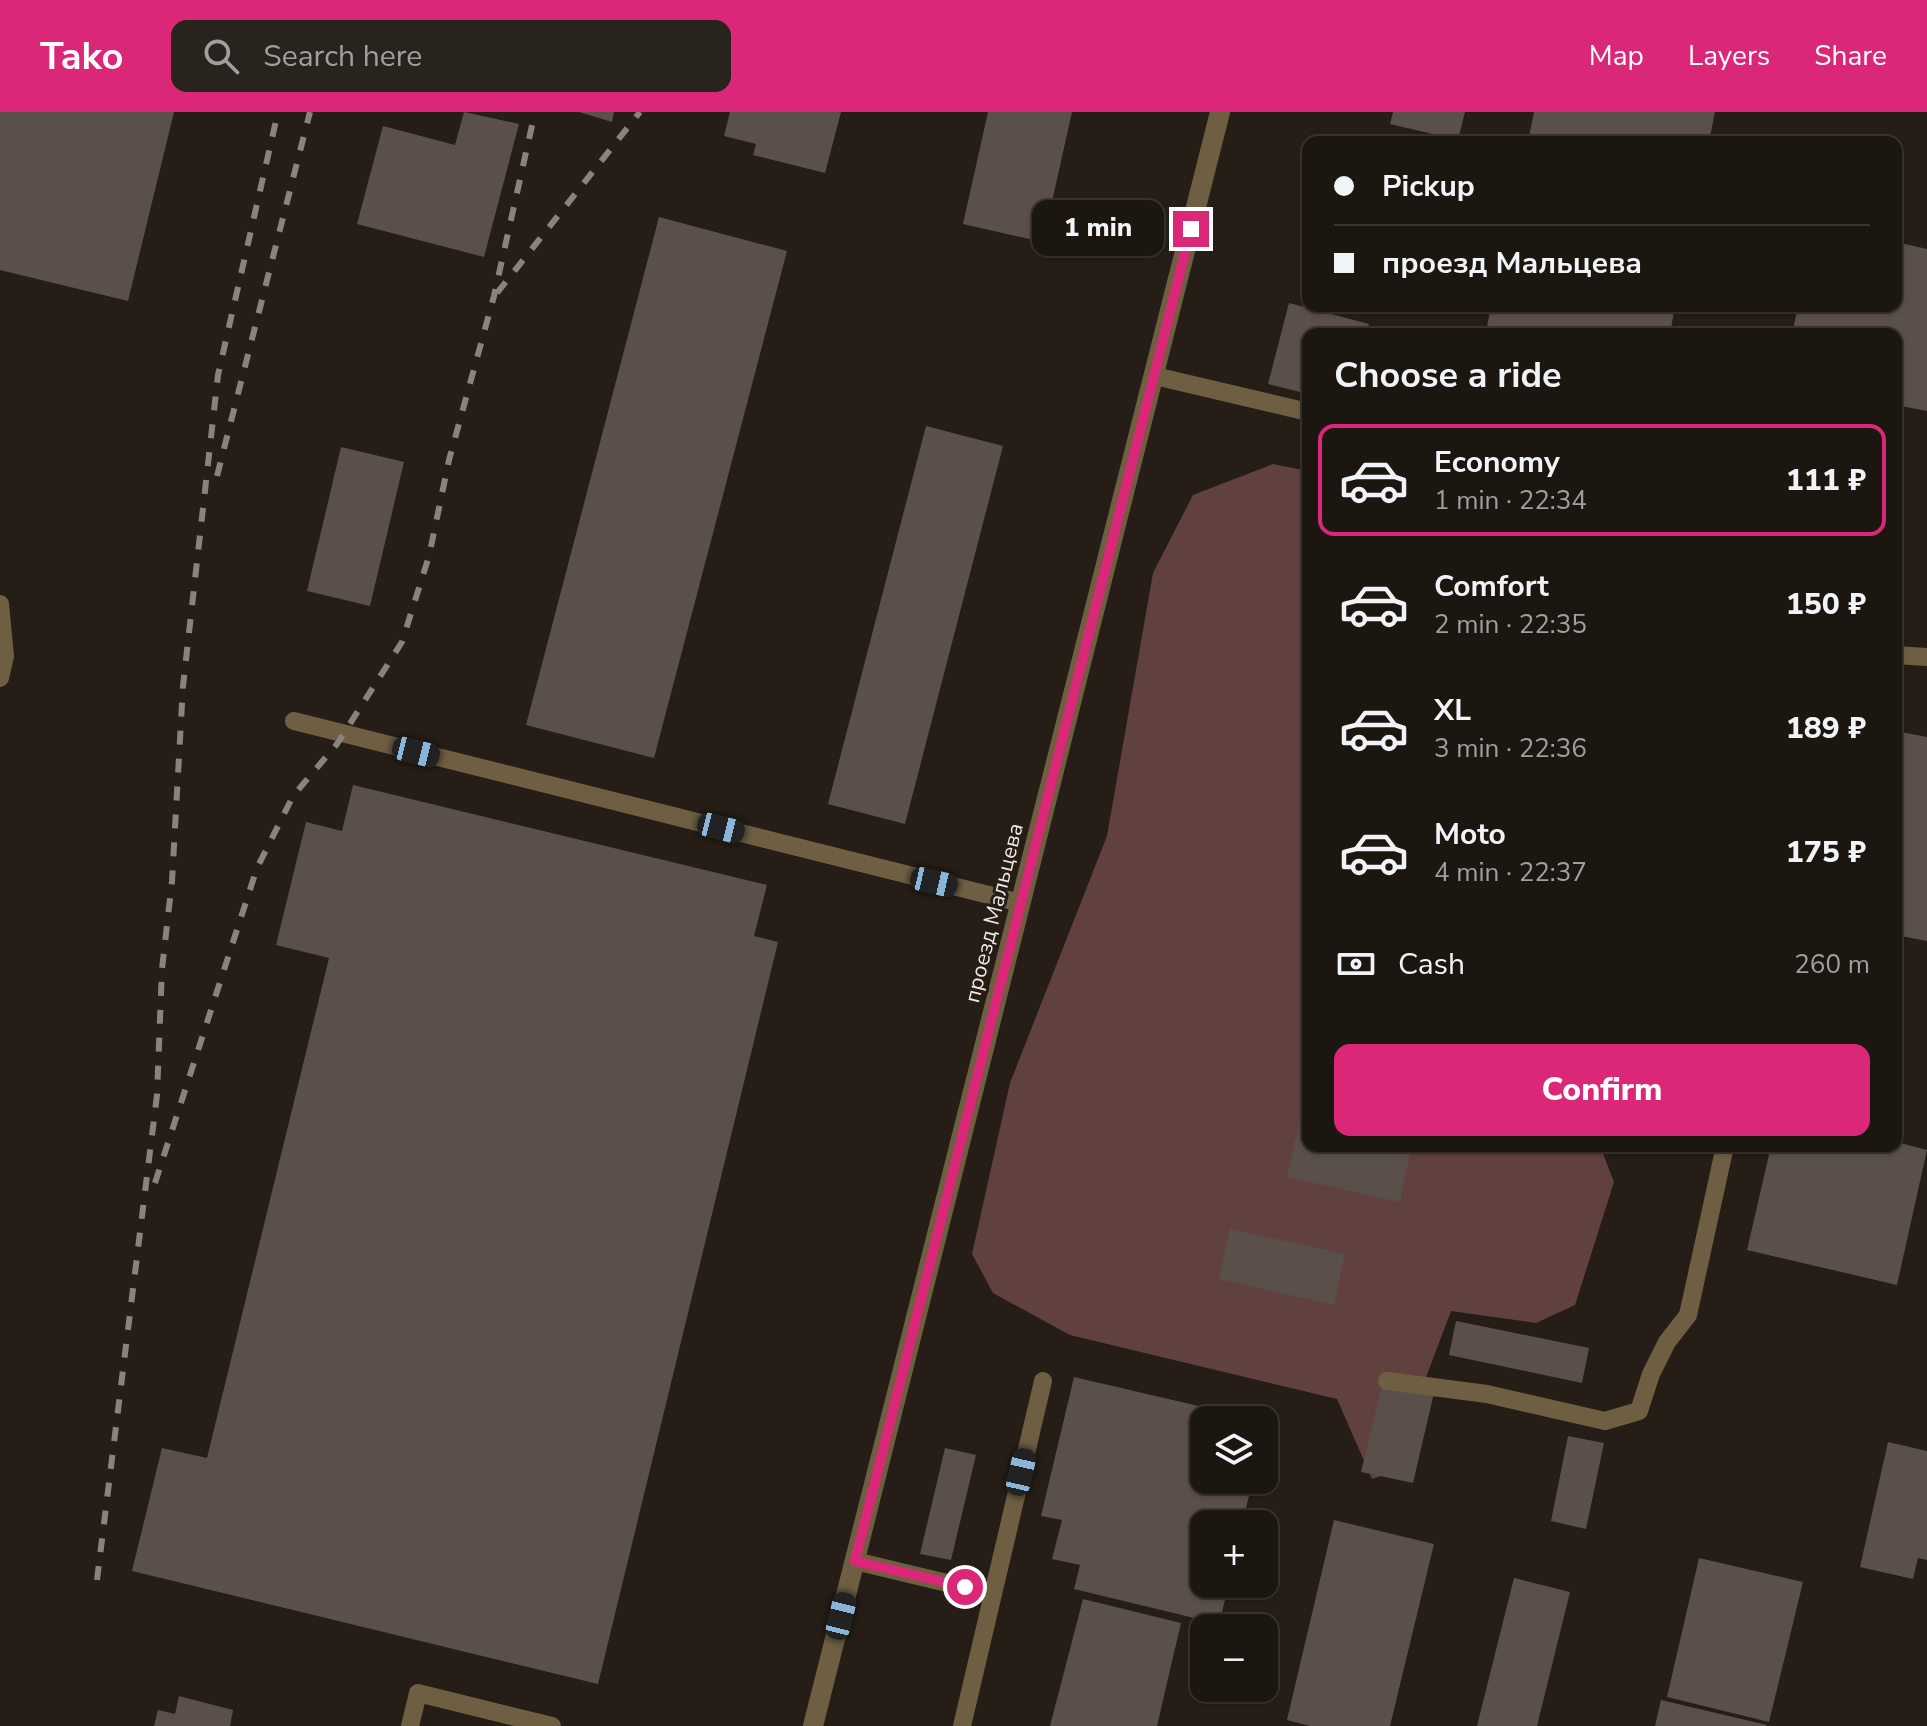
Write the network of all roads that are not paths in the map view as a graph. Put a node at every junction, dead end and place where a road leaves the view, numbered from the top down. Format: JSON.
{"nodes":[{"id":1,"x":1220,"y":112,"type":"edge"},
{"id":2,"x":1155,"y":376,"type":"junction"},
{"id":3,"x":1302,"y":411,"type":"edge"},
{"id":4,"x":0,"y":604,"type":"edge"},
{"id":5,"x":1902,"y":655,"type":"edge"},
{"id":6,"x":1927,"y":657,"type":"edge"},
{"id":7,"x":0,"y":678,"type":"edge"},
{"id":8,"x":294,"y":721,"type":"dead end"},
{"id":9,"x":1021,"y":903,"type":"junction"},
{"id":10,"x":1724,"y":1152,"type":"edge"},
{"id":11,"x":1043,"y":1381,"type":"dead end"},
{"id":12,"x":1387,"y":1381,"type":"dead end"},
{"id":13,"x":855,"y":1561,"type":"junction"},
{"id":14,"x":993,"y":1594,"type":"junction"},
{"id":15,"x":410,"y":1726,"type":"edge"},
{"id":16,"x":552,"y":1726,"type":"edge"},
{"id":17,"x":813,"y":1726,"type":"edge"},
{"id":18,"x":962,"y":1726,"type":"edge"}],
"edges":[{"from":1,"to":2,"type":"street","name":"проезд Мальцева"},
{"from":2,"to":3,"type":"lane"},
{"from":2,"to":9,"type":"street","name":"проезд Мальцева"},
{"from":4,"to":7,"type":"lane"},
{"from":5,"to":6,"type":"lane"},
{"from":8,"to":9,"type":"lane"},
{"from":9,"to":13,"type":"street","name":"проезд Мальцева"},
{"from":10,"to":12,"type":"lane"},
{"from":11,"to":14,"type":"lane"},
{"from":13,"to":14,"type":"lane"},
{"from":13,"to":17,"type":"street","name":"проезд Мальцева"},
{"from":14,"to":18,"type":"lane"},
{"from":15,"to":16,"type":"lane"}]}
